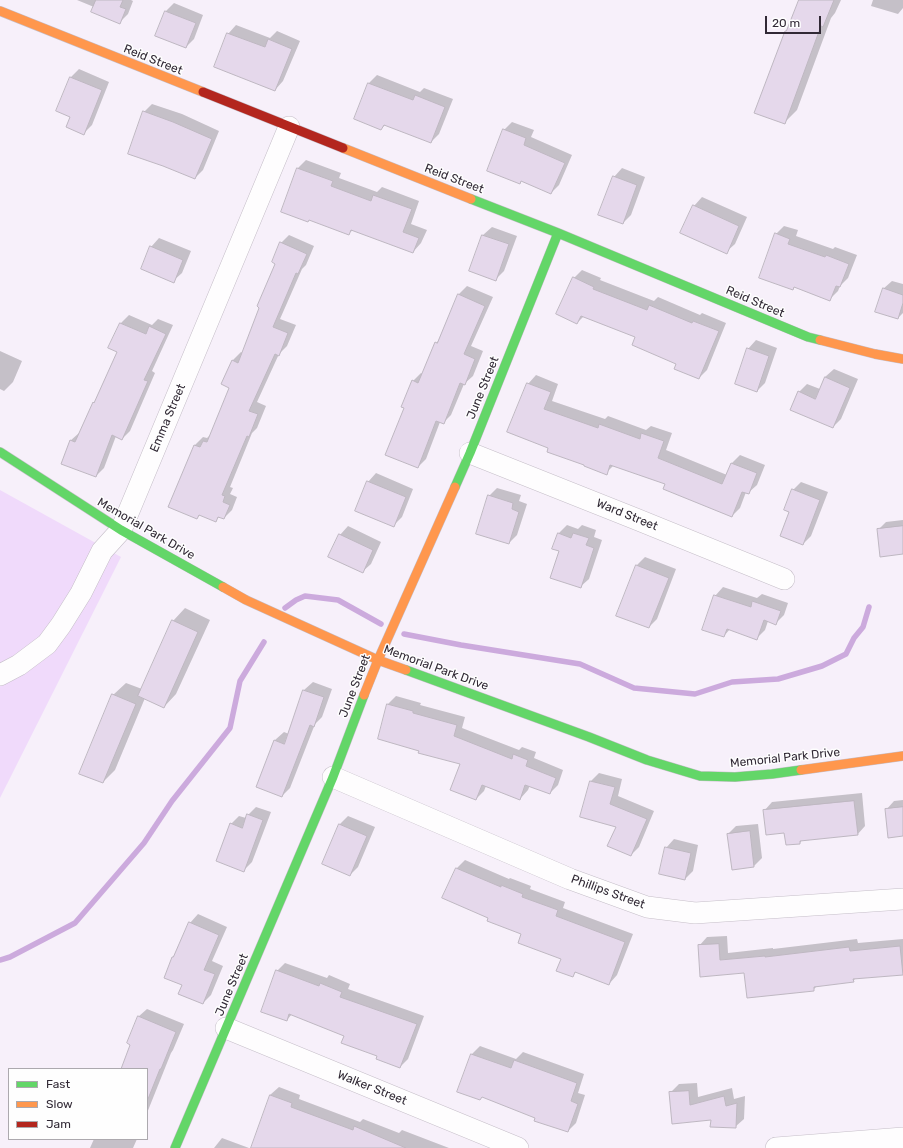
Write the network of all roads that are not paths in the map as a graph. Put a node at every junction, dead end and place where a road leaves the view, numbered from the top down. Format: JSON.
{"nodes":[{"id":1,"x":0,"y":11,"type":"edge"},
{"id":2,"x":289,"y":127,"type":"junction"},
{"id":3,"x":558,"y":233,"type":"junction"},
{"id":4,"x":903,"y":359,"type":"edge"},
{"id":5,"x":0,"y":452,"type":"edge"},
{"id":6,"x":470,"y":453,"type":"junction"},
{"id":7,"x":121,"y":530,"type":"junction"},
{"id":8,"x":784,"y":579,"type":"dead end"},
{"id":9,"x":378,"y":660,"type":"junction"},
{"id":10,"x":0,"y":675,"type":"edge"},
{"id":11,"x":903,"y":756,"type":"edge"},
{"id":12,"x":333,"y":777,"type":"junction"},
{"id":13,"x":903,"y":899,"type":"edge"},
{"id":14,"x":226,"y":1028,"type":"junction"},
{"id":15,"x":903,"y":1138,"type":"edge"},
{"id":16,"x":175,"y":1148,"type":"edge"},
{"id":17,"x":518,"y":1148,"type":"edge"},
{"id":18,"x":776,"y":1148,"type":"edge"}],
"edges":[{"from":1,"to":2,"type":"street","name":"Reid Street"},
{"from":2,"to":3,"type":"street","name":"Reid Street"},
{"from":2,"to":7,"type":"street","name":"Emma Street"},
{"from":3,"to":4,"type":"street","name":"Reid Street"},
{"from":3,"to":6,"type":"street","name":"June Street"},
{"from":5,"to":7,"type":"street","name":"Memorial Park Drive"},
{"from":6,"to":8,"type":"street","name":"Ward Street"},
{"from":6,"to":9,"type":"street","name":"June Street"},
{"from":7,"to":9,"type":"street","name":"Memorial Park Drive"},
{"from":7,"to":10,"type":"street","name":"Emma Street"},
{"from":9,"to":11,"type":"street","name":"Memorial Park Drive"},
{"from":9,"to":12,"type":"street","name":"June Street"},
{"from":12,"to":13,"type":"street","name":"Phillips Street"},
{"from":12,"to":14,"type":"street","name":"June Street"},
{"from":14,"to":16,"type":"street","name":"June Street"},
{"from":14,"to":17,"type":"street","name":"Walker Street"},
{"from":15,"to":18,"type":"street"}]}
